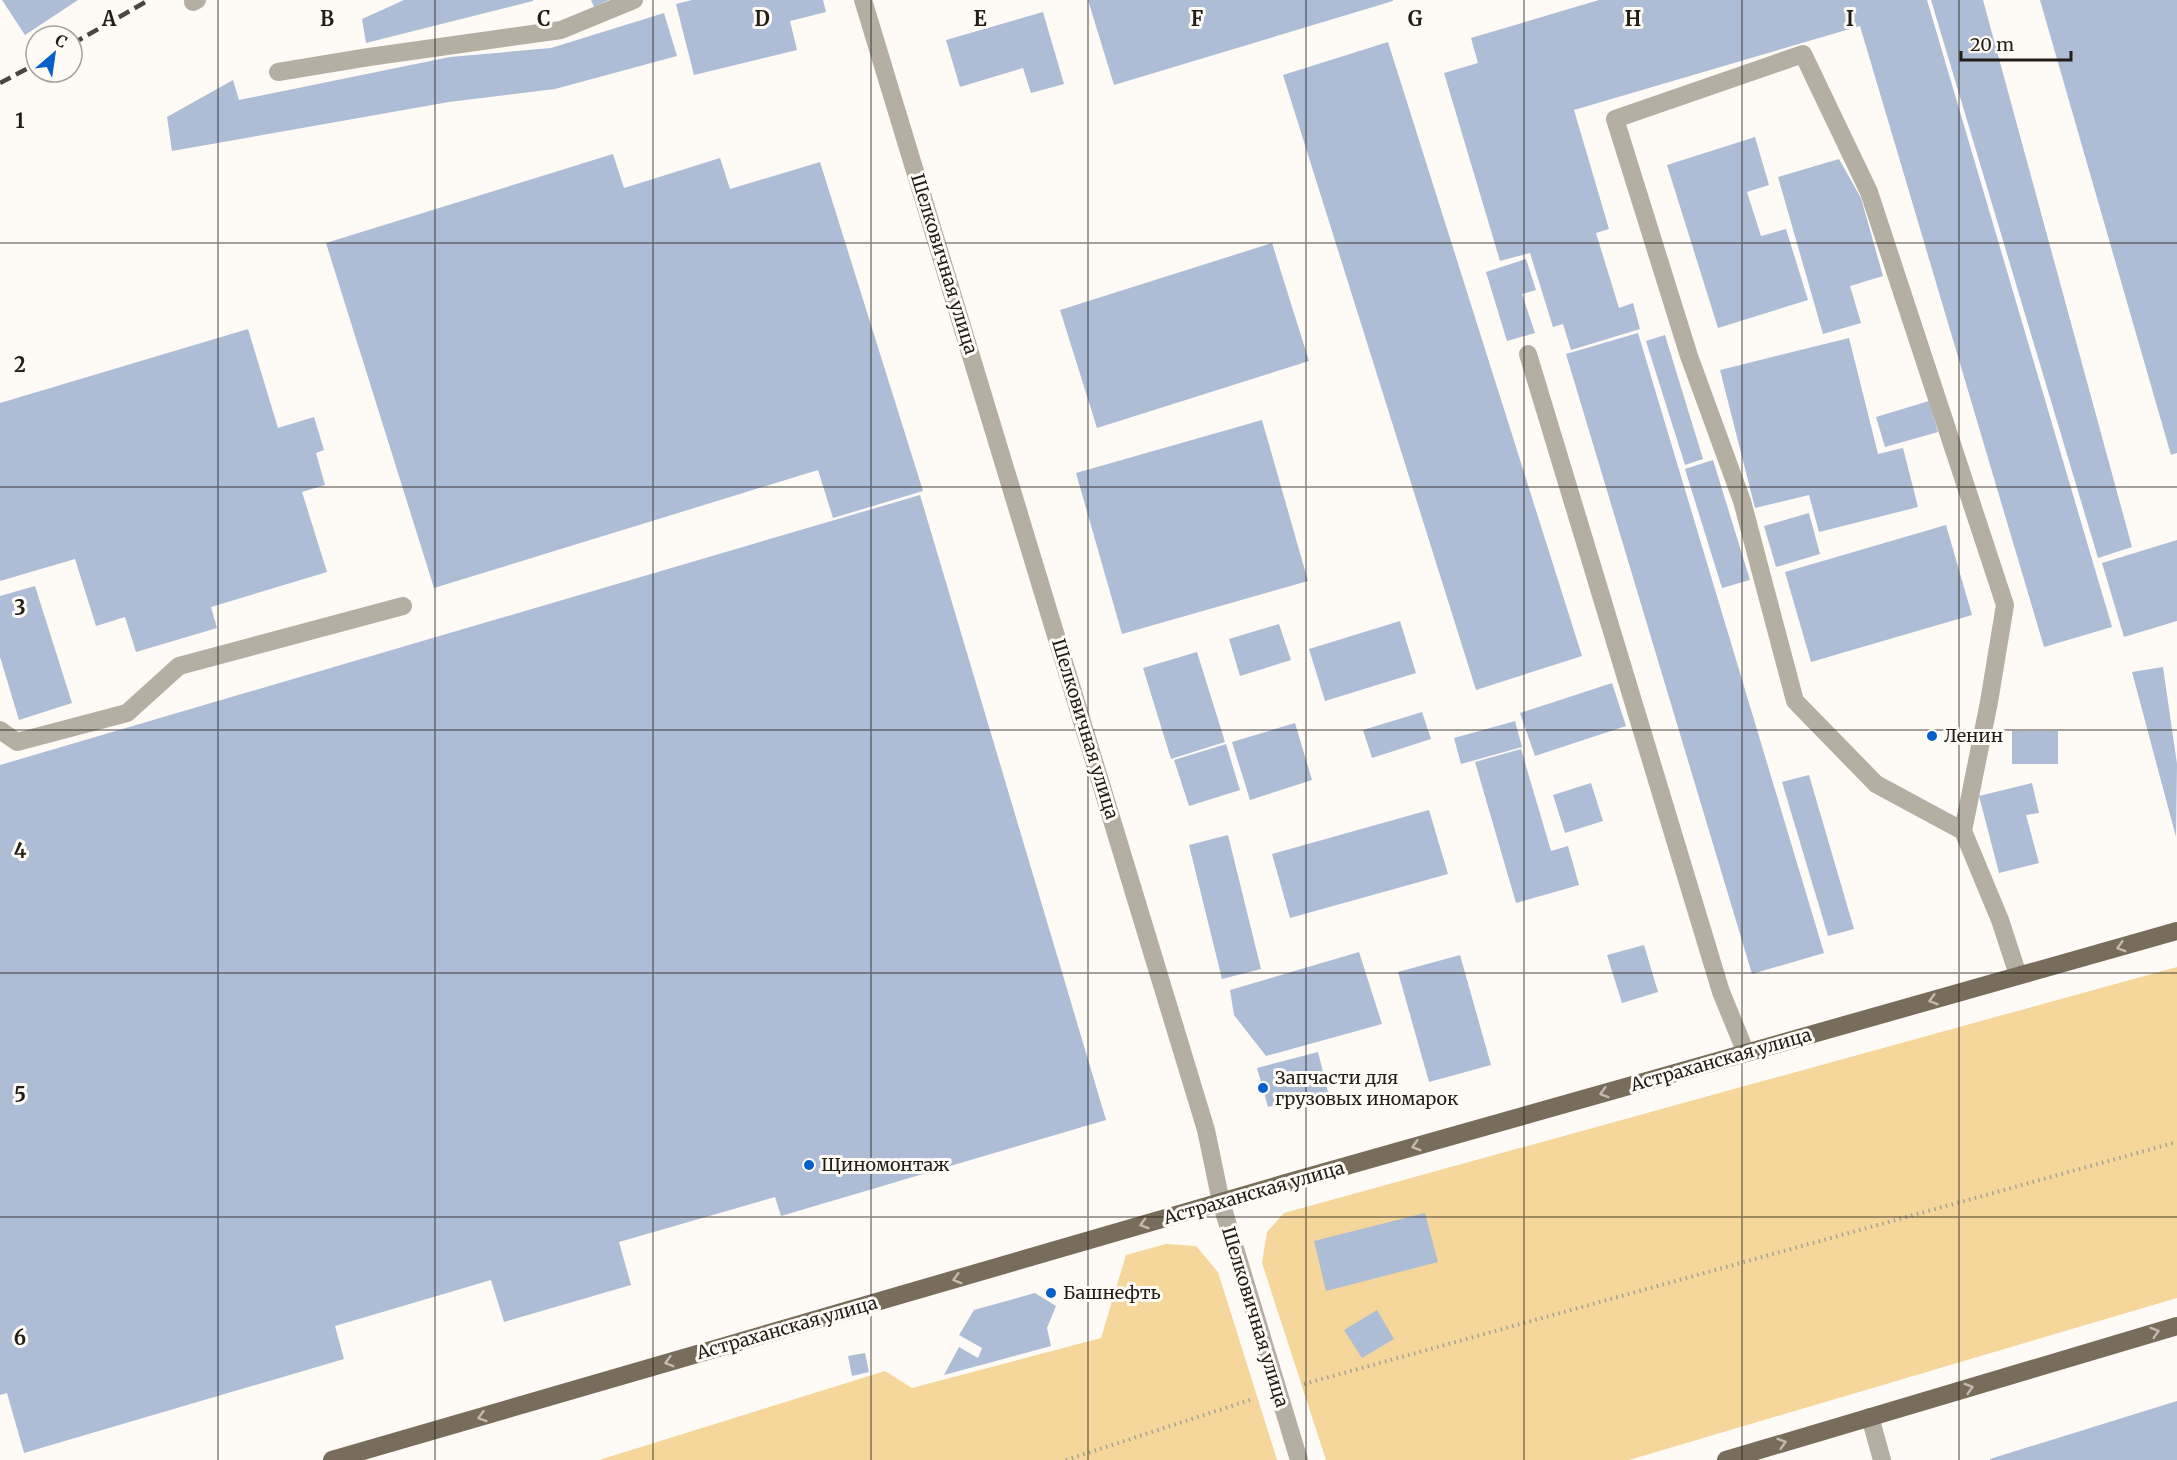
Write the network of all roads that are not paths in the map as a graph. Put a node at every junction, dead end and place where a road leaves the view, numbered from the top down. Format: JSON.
{"nodes":[{"id":1,"x":634,"y":0,"type":"edge"},
{"id":2,"x":863,"y":0,"type":"edge"},
{"id":3,"x":278,"y":72,"type":"dead end"},
{"id":4,"x":1528,"y":354,"type":"dead end"},
{"id":5,"x":403,"y":606,"type":"dead end"},
{"id":6,"x":0,"y":730,"type":"edge"},
{"id":7,"x":1963,"y":831,"type":"junction"},
{"id":8,"x":2177,"y":931,"type":"edge"},
{"id":9,"x":2018,"y":975,"type":"junction"},
{"id":10,"x":1746,"y":1053,"type":"junction"},
{"id":11,"x":1221,"y":1202,"type":"junction"},
{"id":12,"x":2177,"y":1326,"type":"edge"},
{"id":13,"x":1870,"y":1417,"type":"junction"},
{"id":14,"x":332,"y":1460,"type":"edge"},
{"id":15,"x":1299,"y":1460,"type":"edge"},
{"id":16,"x":1726,"y":1460,"type":"edge"},
{"id":17,"x":1882,"y":1460,"type":"edge"}],
"edges":[{"from":1,"to":3,"type":"street"},
{"from":2,"to":11,"type":"street","name":"Шелковичная улица"},
{"from":4,"to":10,"type":"street"},
{"from":5,"to":6,"type":"street"},
{"from":7,"to":7,"type":"street"},
{"from":7,"to":9,"type":"street"},
{"from":8,"to":9,"type":"main road","name":"Астраханская улица","one_way":true},
{"from":9,"to":10,"type":"main road","name":"Астраханская улица","one_way":true},
{"from":10,"to":11,"type":"main road","name":"Астраханская улица","one_way":true},
{"from":11,"to":14,"type":"main road","name":"Астраханская улица","one_way":true},
{"from":11,"to":15,"type":"street","name":"Шелковичная улица"},
{"from":13,"to":12,"type":"main road","one_way":true},
{"from":16,"to":13,"type":"main road","one_way":true},
{"from":13,"to":17,"type":"street"}]}
